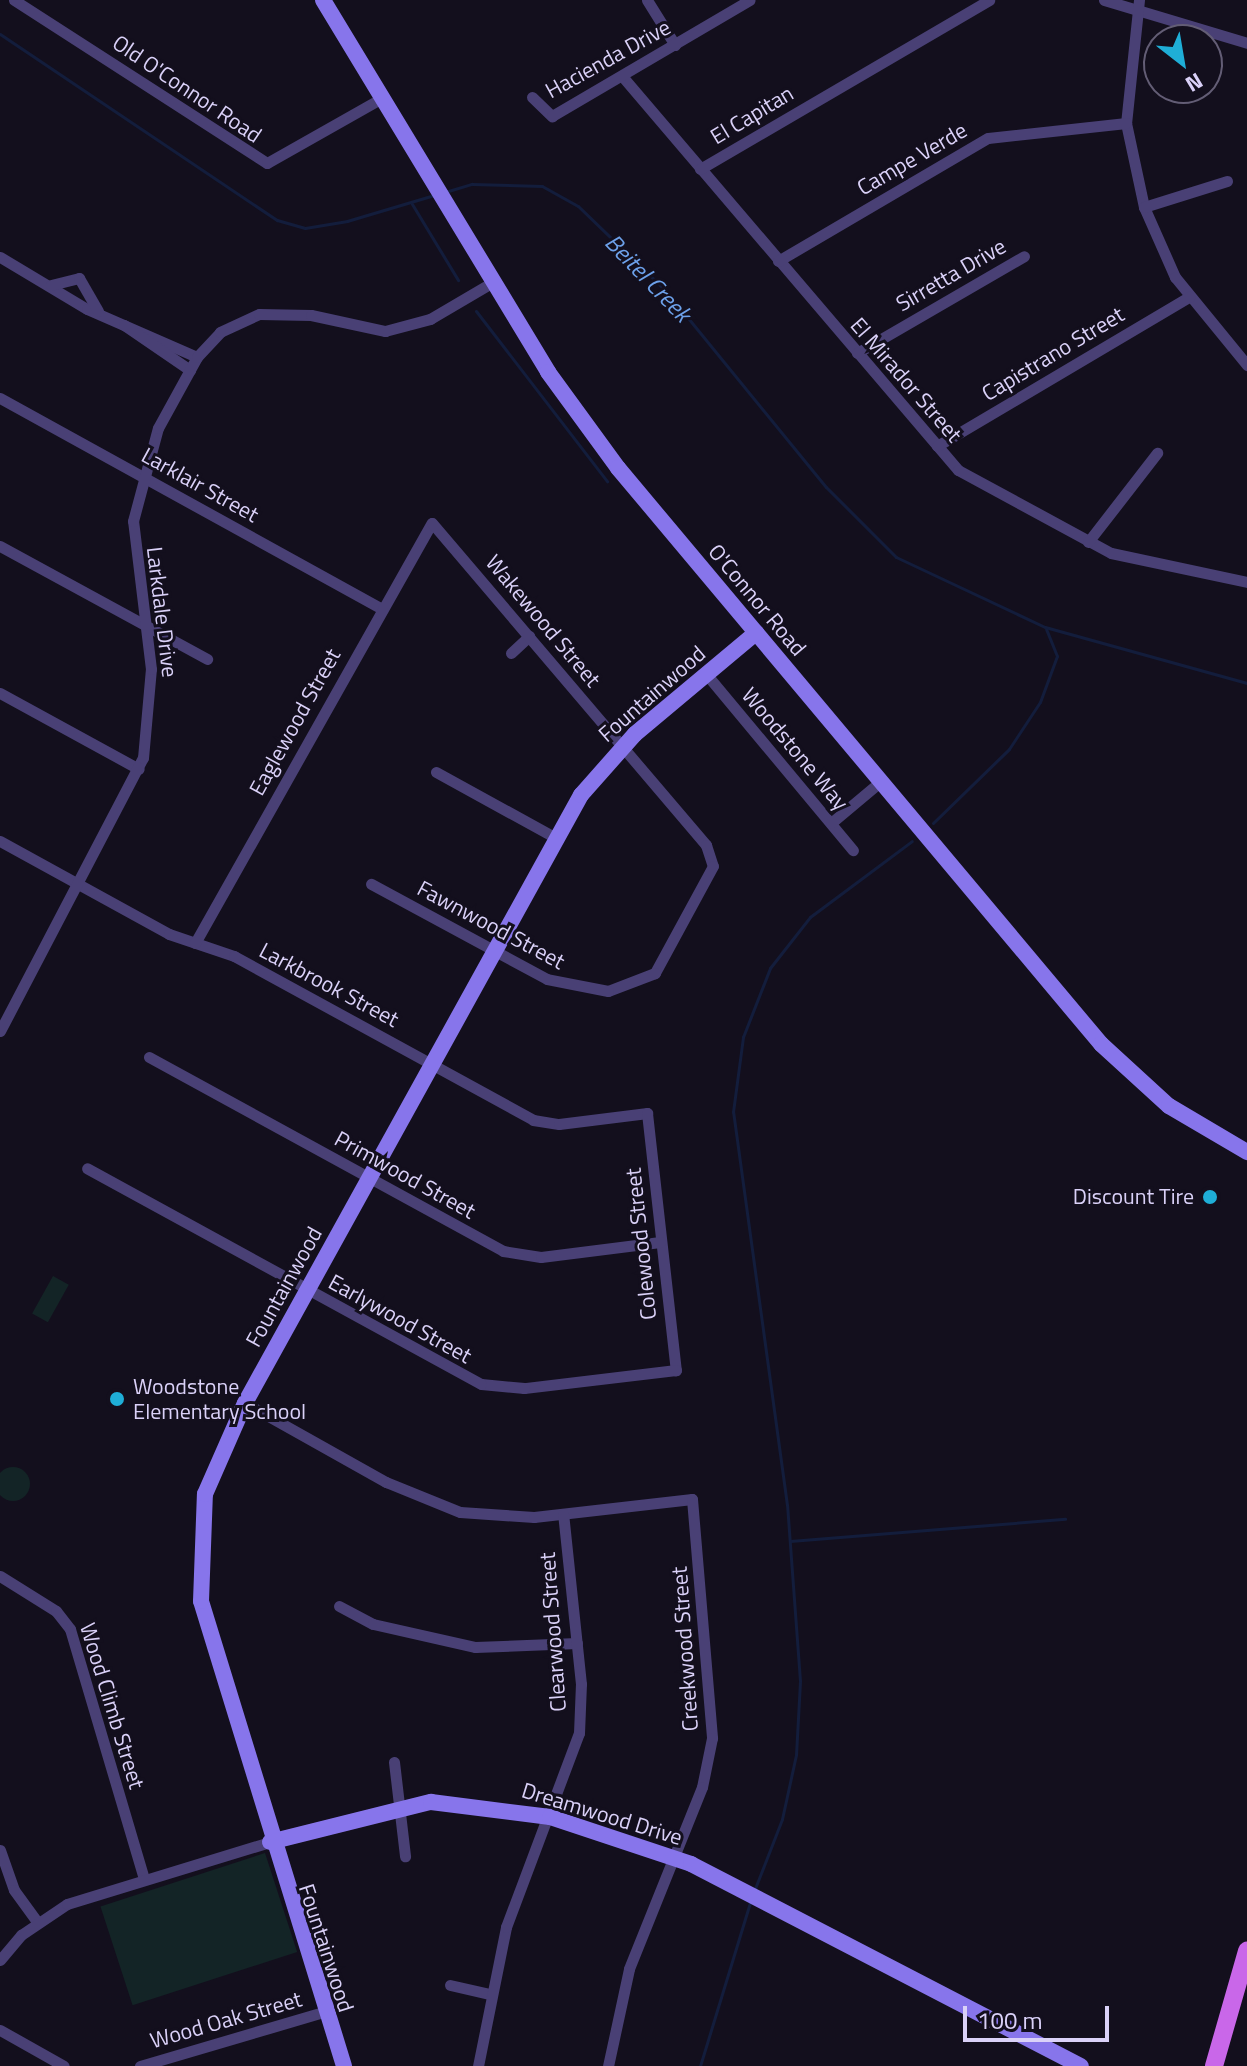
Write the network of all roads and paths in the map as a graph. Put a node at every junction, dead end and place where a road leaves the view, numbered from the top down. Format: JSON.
{"nodes":[{"id":1,"x":14,"y":0,"type":"edge"},
{"id":2,"x":323,"y":0,"type":"edge"},
{"id":3,"x":647,"y":0,"type":"edge"},
{"id":4,"x":750,"y":0,"type":"edge"},
{"id":5,"x":989,"y":0,"type":"edge"},
{"id":6,"x":1104,"y":0,"type":"edge"},
{"id":7,"x":1138,"y":4,"type":"edge"},
{"id":8,"x":1247,"y":43,"type":"edge"},
{"id":9,"x":675,"y":45,"type":"junction"},
{"id":10,"x":622,"y":76,"type":"junction"},
{"id":11,"x":532,"y":97,"type":"dead end"},
{"id":12,"x":382,"y":98,"type":"junction"},
{"id":13,"x":1126,"y":123,"type":"junction"},
{"id":14,"x":700,"y":169,"type":"junction"},
{"id":15,"x":1227,"y":181,"type":"dead end"},
{"id":16,"x":1144,"y":207,"type":"junction"},
{"id":17,"x":1024,"y":256,"type":"dead end"},
{"id":18,"x":0,"y":257,"type":"edge"},
{"id":19,"x":778,"y":261,"type":"junction"},
{"id":20,"x":493,"y":282,"type":"junction"},
{"id":21,"x":51,"y":285,"type":"junction"},
{"id":22,"x":1189,"y":297,"type":"junction"},
{"id":23,"x":98,"y":311,"type":"junction"},
{"id":24,"x":123,"y":325,"type":"junction"},
{"id":25,"x":857,"y":353,"type":"junction"},
{"id":26,"x":197,"y":357,"type":"junction"},
{"id":27,"x":1247,"y":365,"type":"edge"},
{"id":28,"x":190,"y":370,"type":"junction"},
{"id":29,"x":0,"y":398,"type":"edge"},
{"id":30,"x":937,"y":446,"type":"junction"},
{"id":31,"x":1157,"y":453,"type":"dead end"},
{"id":32,"x":142,"y":476,"type":"junction"},
{"id":33,"x":432,"y":523,"type":"joint"},
{"id":34,"x":1088,"y":542,"type":"junction"},
{"id":35,"x":0,"y":546,"type":"edge"},
{"id":36,"x":1246,"y":578,"type":"edge"},
{"id":37,"x":381,"y":608,"type":"junction"},
{"id":38,"x":144,"y":625,"type":"junction"},
{"id":39,"x":756,"y":633,"type":"junction"},
{"id":40,"x":529,"y":636,"type":"junction"},
{"id":41,"x":511,"y":653,"type":"dead end"},
{"id":42,"x":207,"y":659,"type":"dead end"},
{"id":43,"x":707,"y":675,"type":"junction"},
{"id":44,"x":0,"y":693,"type":"edge"},
{"id":45,"x":622,"y":746,"type":"junction"},
{"id":46,"x":139,"y":769,"type":"junction"},
{"id":47,"x":436,"y":772,"type":"dead end"},
{"id":48,"x":881,"y":781,"type":"junction"},
{"id":49,"x":831,"y":823,"type":"junction"},
{"id":50,"x":556,"y":838,"type":"junction"},
{"id":51,"x":0,"y":841,"type":"edge"},
{"id":52,"x":853,"y":850,"type":"dead end"},
{"id":53,"x":371,"y":884,"type":"dead end"},
{"id":54,"x":81,"y":886,"type":"junction"},
{"id":55,"x":195,"y":943,"type":"junction"},
{"id":56,"x":494,"y":951,"type":"junction"},
{"id":57,"x":643,"y":983,"type":"joint"},
{"id":58,"x":0,"y":1031,"type":"edge"},
{"id":59,"x":149,"y":1057,"type":"dead end"},
{"id":60,"x":433,"y":1063,"type":"junction"},
{"id":61,"x":647,"y":1113,"type":"joint"},
{"id":62,"x":1247,"y":1152,"type":"edge"},
{"id":63,"x":87,"y":1168,"type":"dead end"},
{"id":64,"x":370,"y":1177,"type":"junction"},
{"id":65,"x":660,"y":1242,"type":"junction"},
{"id":66,"x":307,"y":1291,"type":"junction"},
{"id":67,"x":676,"y":1370,"type":"joint"},
{"id":68,"x":245,"y":1403,"type":"junction"},
{"id":69,"x":563,"y":1514,"type":"junction"},
{"id":70,"x":0,"y":1576,"type":"edge"},
{"id":71,"x":339,"y":1606,"type":"dead end"},
{"id":72,"x":577,"y":1643,"type":"junction"},
{"id":73,"x":394,"y":1762,"type":"dead end"},
{"id":74,"x":400,"y":1806,"type":"junction"},
{"id":75,"x":550,"y":1817,"type":"junction"},
{"id":76,"x":270,"y":1842,"type":"junction"},
{"id":77,"x":0,"y":1850,"type":"edge"},
{"id":78,"x":405,"y":1856,"type":"dead end"},
{"id":79,"x":672,"y":1857,"type":"junction"},
{"id":80,"x":144,"y":1879,"type":"junction"},
{"id":81,"x":37,"y":1922,"type":"junction"},
{"id":82,"x":1247,"y":1951,"type":"edge"},
{"id":83,"x":0,"y":1960,"type":"edge"},
{"id":84,"x":450,"y":1985,"type":"dead end"},
{"id":85,"x":490,"y":1994,"type":"junction"},
{"id":86,"x":323,"y":2012,"type":"junction"},
{"id":87,"x":0,"y":2030,"type":"edge"},
{"id":88,"x":64,"y":2066,"type":"edge"},
{"id":89,"x":140,"y":2066,"type":"edge"},
{"id":90,"x":344,"y":2066,"type":"edge"},
{"id":91,"x":478,"y":2066,"type":"edge"},
{"id":92,"x":608,"y":2066,"type":"edge"},
{"id":93,"x":1081,"y":2066,"type":"edge"},
{"id":94,"x":1214,"y":2066,"type":"edge"}],
"edges":[{"from":1,"to":12,"type":"street","name":"Old O'Connor Road"},
{"from":2,"to":12,"type":"street","name":"O'Connor Road"},
{"from":3,"to":9,"type":"street"},
{"from":4,"to":9,"type":"street","name":"Hacienda Drive"},
{"from":5,"to":14,"type":"street","name":"El Capitan"},
{"from":6,"to":7,"type":"street"},
{"from":7,"to":8,"type":"street"},
{"from":7,"to":13,"type":"street"},
{"from":9,"to":10,"type":"street","name":"Hacienda Drive"},
{"from":10,"to":11,"type":"street","name":"Hacienda Drive"},
{"from":10,"to":14,"type":"street","name":"El Mirador Street"},
{"from":12,"to":20,"type":"street","name":"O'Connor Road"},
{"from":13,"to":16,"type":"street"},
{"from":13,"to":19,"type":"street","name":"Campe Verde"},
{"from":14,"to":19,"type":"street","name":"El Mirador Street"},
{"from":15,"to":16,"type":"street"},
{"from":16,"to":22,"type":"street"},
{"from":17,"to":25,"type":"street","name":"Sirretta Drive"},
{"from":18,"to":21,"type":"street"},
{"from":19,"to":25,"type":"street","name":"El Mirador Street"},
{"from":20,"to":26,"type":"street","name":"Larkdale Drive"},
{"from":20,"to":39,"type":"street","name":"O'Connor Road"},
{"from":21,"to":23,"type":"street"},
{"from":21,"to":23,"type":"street"},
{"from":22,"to":27,"type":"street"},
{"from":22,"to":30,"type":"street","name":"Capistrano Street"},
{"from":23,"to":24,"type":"street"},
{"from":24,"to":26,"type":"street"},
{"from":24,"to":28,"type":"street"},
{"from":25,"to":30,"type":"street","name":"El Mirador Street"},
{"from":26,"to":28,"type":"street","name":"Larkdale Drive"},
{"from":28,"to":32,"type":"street","name":"Larkdale Drive"},
{"from":29,"to":32,"type":"street","name":"Larklair Street"},
{"from":30,"to":34,"type":"street","name":"El Mirador Street"},
{"from":31,"to":34,"type":"street"},
{"from":32,"to":37,"type":"street","name":"Larklair Street"},
{"from":32,"to":38,"type":"street","name":"Larkdale Drive"},
{"from":33,"to":37,"type":"street","name":"Eaglewood Street"},
{"from":33,"to":40,"type":"street","name":"Wakewood Street"},
{"from":34,"to":36,"type":"street","name":"El Mirador Street"},
{"from":35,"to":38,"type":"street"},
{"from":37,"to":55,"type":"street","name":"Eaglewood Street"},
{"from":38,"to":42,"type":"street"},
{"from":38,"to":46,"type":"street","name":"Larkdale Drive"},
{"from":39,"to":43,"type":"street","name":"Fountainwood"},
{"from":39,"to":48,"type":"street","name":"O'Connor Road"},
{"from":40,"to":41,"type":"street"},
{"from":40,"to":45,"type":"street","name":"Wakewood Street"},
{"from":43,"to":45,"type":"street","name":"Fountainwood"},
{"from":43,"to":49,"type":"street","name":"Woodstone Way"},
{"from":44,"to":46,"type":"street"},
{"from":45,"to":50,"type":"street","name":"Fountainwood"},
{"from":45,"to":57,"type":"street","name":"Wakewood Street"},
{"from":46,"to":54,"type":"street","name":"Larkdale Drive"},
{"from":47,"to":50,"type":"street"},
{"from":48,"to":49,"type":"street"},
{"from":48,"to":62,"type":"street","name":"O'Connor Road"},
{"from":49,"to":52,"type":"street","name":"Woodstone Way"},
{"from":50,"to":56,"type":"street","name":"Fountainwood"},
{"from":51,"to":54,"type":"street","name":"Larkbrook Street"},
{"from":53,"to":56,"type":"street","name":"Fawnwood Street"},
{"from":54,"to":55,"type":"street","name":"Larkbrook Street"},
{"from":54,"to":58,"type":"street","name":"Larkdale Drive"},
{"from":55,"to":60,"type":"street","name":"Larkbrook Street"},
{"from":56,"to":57,"type":"street","name":"Fawnwood Street"},
{"from":56,"to":60,"type":"street","name":"Fountainwood"},
{"from":59,"to":64,"type":"street","name":"Primwood Street"},
{"from":60,"to":61,"type":"street","name":"Larkbrook Street"},
{"from":60,"to":64,"type":"street","name":"Fountainwood"},
{"from":61,"to":65,"type":"street","name":"Colewood Street"},
{"from":63,"to":66,"type":"street","name":"Earlywood Street"},
{"from":64,"to":65,"type":"street","name":"Primwood Street"},
{"from":64,"to":66,"type":"street","name":"Fountainwood"},
{"from":65,"to":67,"type":"street","name":"Colewood Street"},
{"from":66,"to":67,"type":"street","name":"Earlywood Street"},
{"from":66,"to":68,"type":"street","name":"Fountainwood"},
{"from":68,"to":69,"type":"street"},
{"from":68,"to":76,"type":"street","name":"Fountainwood"},
{"from":69,"to":72,"type":"street","name":"Clearwood Street"},
{"from":69,"to":79,"type":"street","name":"Creekwood Street"},
{"from":70,"to":80,"type":"street","name":"Wood Climb Street"},
{"from":71,"to":72,"type":"street"},
{"from":72,"to":75,"type":"street","name":"Clearwood Street"},
{"from":73,"to":74,"type":"street"},
{"from":74,"to":75,"type":"street","name":"Dreamwood Drive"},
{"from":74,"to":76,"type":"street","name":"Dreamwood Drive"},
{"from":74,"to":78,"type":"street"},
{"from":75,"to":79,"type":"street","name":"Dreamwood Drive"},
{"from":75,"to":85,"type":"street","name":"Clearwood Street"},
{"from":76,"to":80,"type":"street","name":"Dreamwood Drive"},
{"from":76,"to":86,"type":"street","name":"Fountainwood"},
{"from":77,"to":81,"type":"street"},
{"from":79,"to":92,"type":"street","name":"Creekwood Street"},
{"from":79,"to":93,"type":"street","name":"Dreamwood Drive"},
{"from":80,"to":81,"type":"street","name":"Dreamwood Drive"},
{"from":81,"to":83,"type":"street","name":"Dreamwood Drive"},
{"from":82,"to":94,"type":"main road"},
{"from":84,"to":85,"type":"street"},
{"from":85,"to":91,"type":"street","name":"Clearwood Street"},
{"from":86,"to":89,"type":"street","name":"Wood Oak Street"},
{"from":86,"to":90,"type":"street","name":"Fountainwood"},
{"from":87,"to":88,"type":"street"}]}
